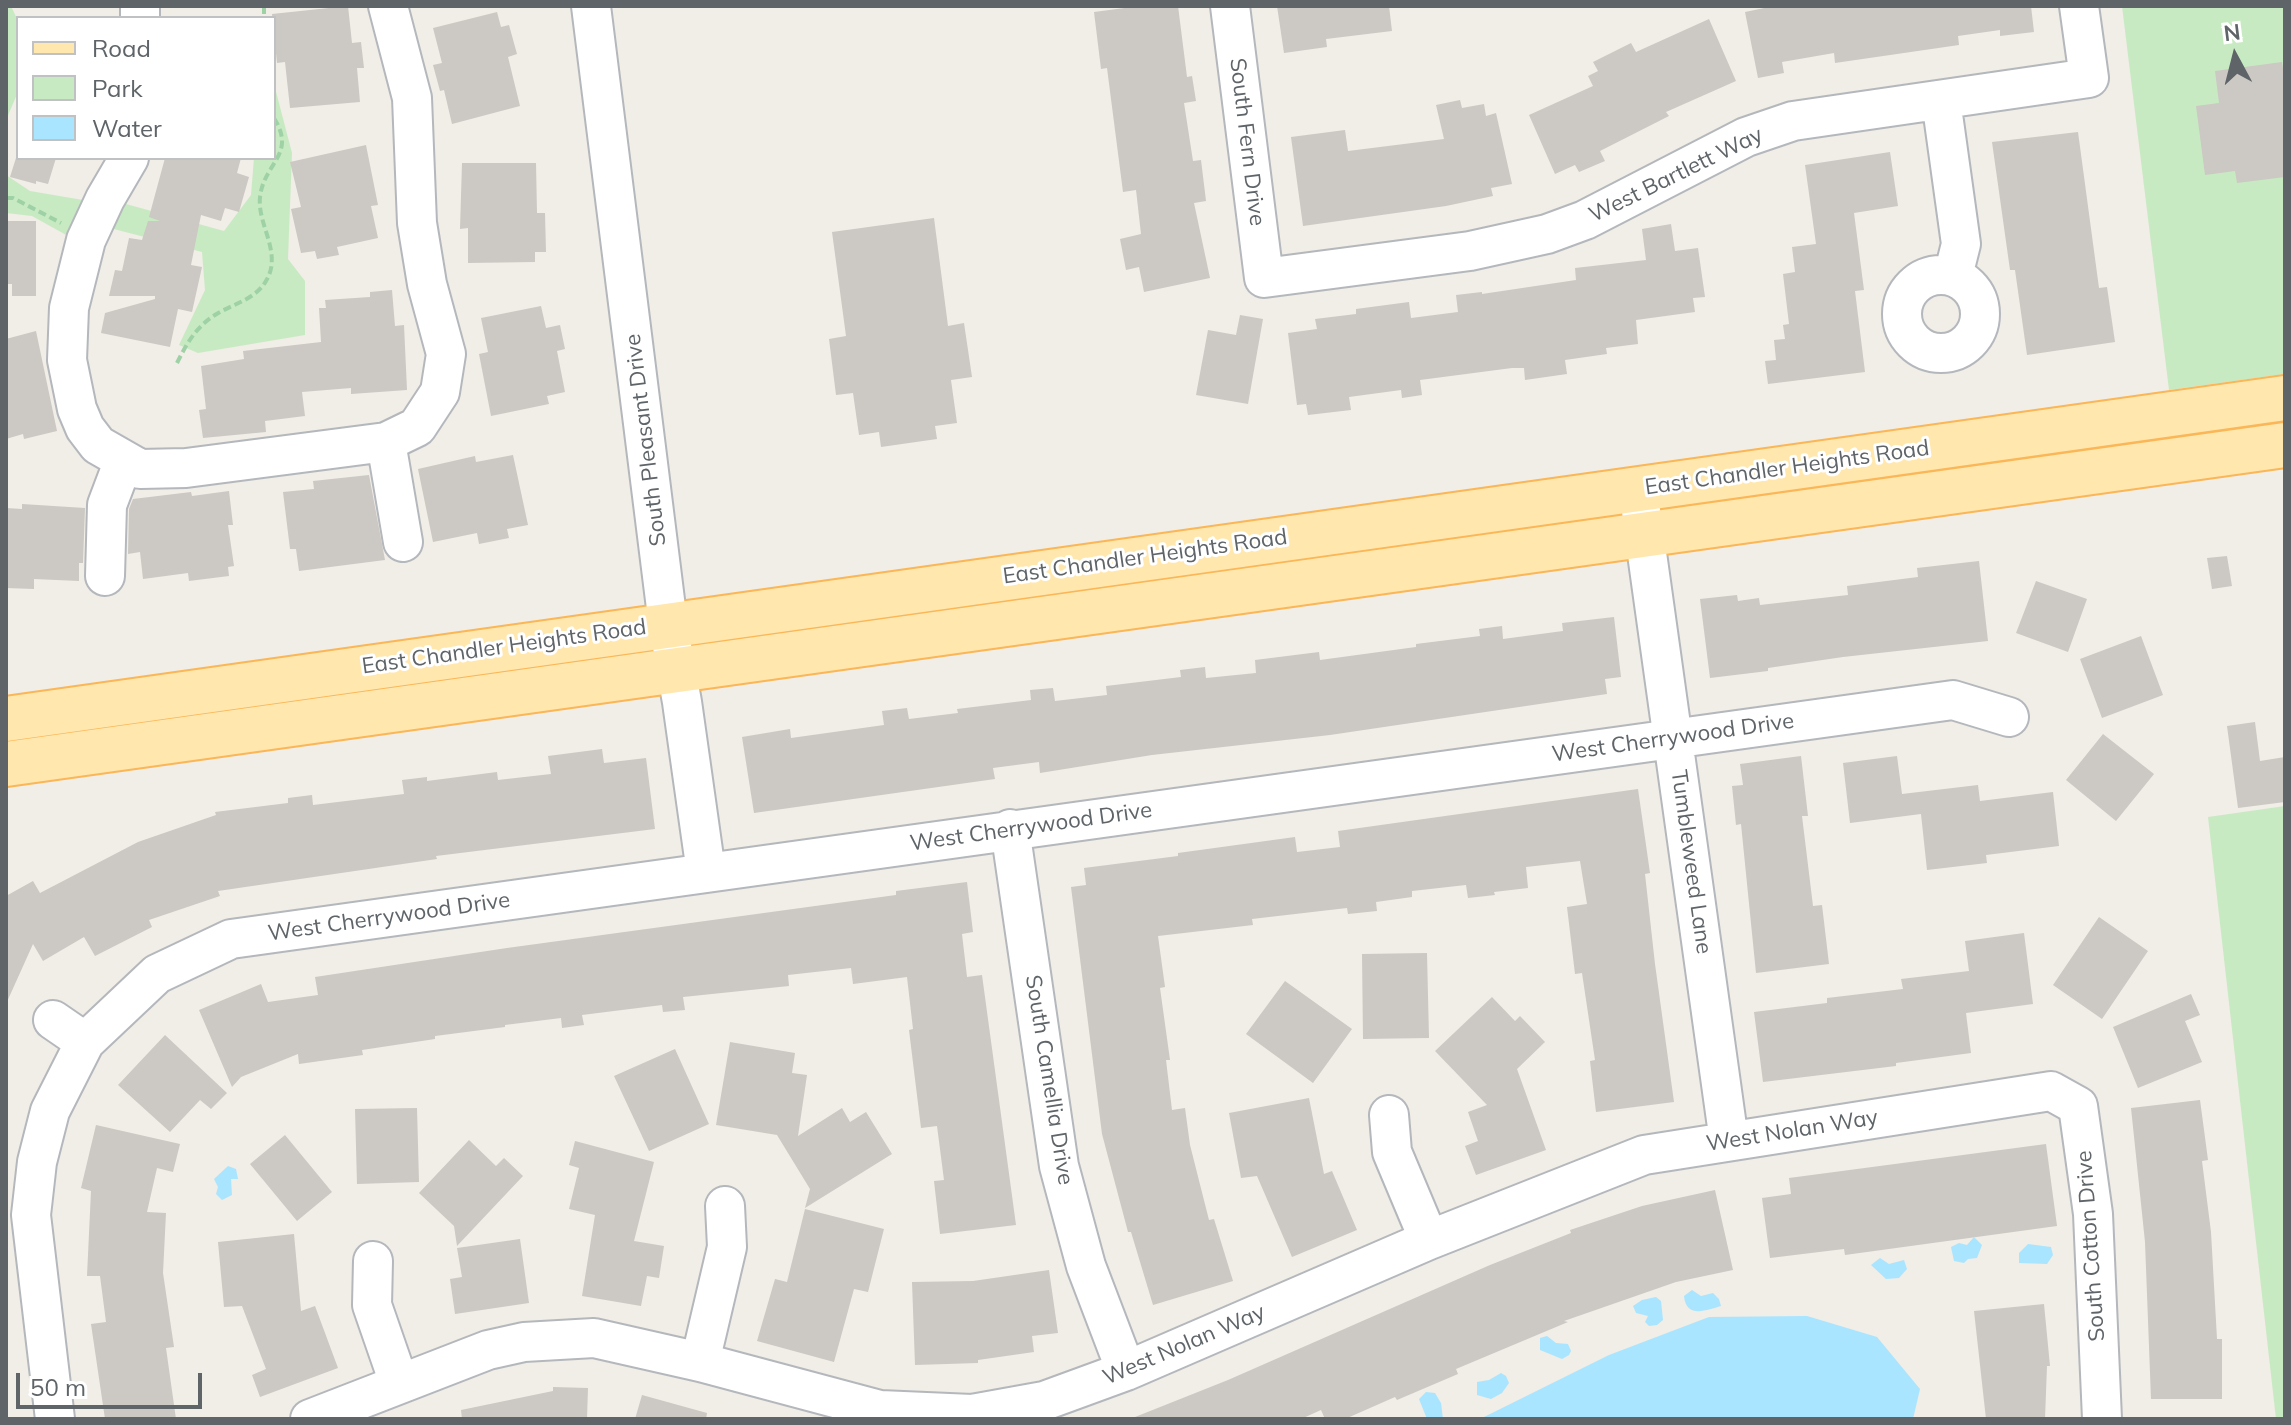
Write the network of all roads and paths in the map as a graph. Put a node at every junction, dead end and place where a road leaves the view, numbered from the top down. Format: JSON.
{"nodes":[{"id":1,"x":388,"y":6,"type":"edge"},
{"id":2,"x":591,"y":6,"type":"edge"},
{"id":3,"x":1230,"y":6,"type":"edge"},
{"id":4,"x":2079,"y":6,"type":"edge"},
{"id":5,"x":1941,"y":100,"type":"junction"},
{"id":6,"x":276,"y":121,"type":"edge"},
{"id":7,"x":128,"y":160,"type":"edge"},
{"id":8,"x":6,"y":198,"type":"edge"},
{"id":9,"x":89,"y":233,"type":"junction"},
{"id":10,"x":1953,"y":276,"type":"dead end"},
{"id":11,"x":1264,"y":278,"type":"joint"},
{"id":12,"x":177,"y":363,"type":"dead end"},
{"id":13,"x":2285,"y":398,"type":"edge"},
{"id":14,"x":386,"y":442,"type":"junction"},
{"id":15,"x":2285,"y":445,"type":"edge"},
{"id":16,"x":124,"y":460,"type":"junction"},
{"id":17,"x":1638,"y":489,"type":"junction"},
{"id":18,"x":1644,"y":534,"type":"junction"},
{"id":19,"x":403,"y":542,"type":"dead end"},
{"id":20,"x":105,"y":576,"type":"dead end"},
{"id":21,"x":668,"y":624,"type":"junction"},
{"id":22,"x":677,"y":671,"type":"junction"},
{"id":23,"x":2009,"y":717,"type":"dead end"},
{"id":24,"x":6,"y":719,"type":"edge"},
{"id":25,"x":1674,"y":738,"type":"junction"},
{"id":26,"x":6,"y":764,"type":"edge"},
{"id":27,"x":1010,"y":829,"type":"junction"},
{"id":28,"x":706,"y":872,"type":"junction"},
{"id":29,"x":53,"y":1020,"type":"dead end"},
{"id":30,"x":85,"y":1042,"type":"junction"},
{"id":31,"x":2051,"y":1091,"type":"joint"},
{"id":32,"x":1389,"y":1115,"type":"dead end"},
{"id":33,"x":1729,"y":1141,"type":"junction"},
{"id":34,"x":725,"y":1206,"type":"dead end"},
{"id":35,"x":1429,"y":1240,"type":"junction"},
{"id":36,"x":373,"y":1261,"type":"dead end"},
{"id":37,"x":700,"y":1362,"type":"junction"},
{"id":38,"x":1126,"y":1371,"type":"junction"},
{"id":39,"x":399,"y":1383,"type":"junction"},
{"id":40,"x":55,"y":1419,"type":"edge"},
{"id":41,"x":310,"y":1419,"type":"edge"},
{"id":42,"x":2102,"y":1419,"type":"edge"}],
"edges":[{"from":1,"to":14,"type":"street"},
{"from":2,"to":21,"type":"street","name":"South Pleasant Drive"},
{"from":3,"to":11,"type":"street","name":"South Fern Drive"},
{"from":4,"to":5,"type":"street","name":"West Bartlett Way"},
{"from":5,"to":10,"type":"street"},
{"from":5,"to":11,"type":"street","name":"West Bartlett Way"},
{"from":6,"to":12,"type":"path"},
{"from":7,"to":9,"type":"street"},
{"from":8,"to":9,"type":"path"},
{"from":9,"to":16,"type":"street"},
{"from":13,"to":17,"type":"main road","name":"East Chandler Heights Road"},
{"from":14,"to":16,"type":"street"},
{"from":14,"to":19,"type":"street"},
{"from":15,"to":18,"type":"main road","name":"East Chandler Heights Road"},
{"from":16,"to":20,"type":"street"},
{"from":17,"to":18,"type":"street","name":"Tumbleweed Lane"},
{"from":17,"to":21,"type":"main road","name":"East Chandler Heights Road"},
{"from":18,"to":22,"type":"main road","name":"East Chandler Heights Road"},
{"from":18,"to":25,"type":"street","name":"Tumbleweed Lane"},
{"from":21,"to":22,"type":"street","name":"South Pleasant Drive"},
{"from":21,"to":24,"type":"main road","name":"East Chandler Heights Road"},
{"from":22,"to":26,"type":"main road","name":"East Chandler Heights Road"},
{"from":22,"to":28,"type":"street","name":"South Pleasant Drive"},
{"from":23,"to":25,"type":"street","name":"West Cherrywood Drive"},
{"from":25,"to":27,"type":"street","name":"West Cherrywood Drive"},
{"from":25,"to":33,"type":"street","name":"Tumbleweed Lane"},
{"from":27,"to":28,"type":"street","name":"West Cherrywood Drive"},
{"from":27,"to":38,"type":"street","name":"South Camellia Drive"},
{"from":28,"to":30,"type":"street","name":"West Cherrywood Drive"},
{"from":29,"to":30,"type":"street"},
{"from":30,"to":40,"type":"street","name":"West Cherrywood Drive"},
{"from":31,"to":33,"type":"street","name":"West Nolan Way"},
{"from":31,"to":42,"type":"street","name":"South Cotton Drive"},
{"from":32,"to":35,"type":"street"},
{"from":33,"to":35,"type":"street","name":"West Nolan Way"},
{"from":34,"to":37,"type":"street"},
{"from":35,"to":38,"type":"street","name":"West Nolan Way"},
{"from":36,"to":39,"type":"street"},
{"from":37,"to":38,"type":"street","name":"West Nolan Way"},
{"from":37,"to":39,"type":"street","name":"West Nolan Way"},
{"from":39,"to":41,"type":"street","name":"West Nolan Way"}]}
